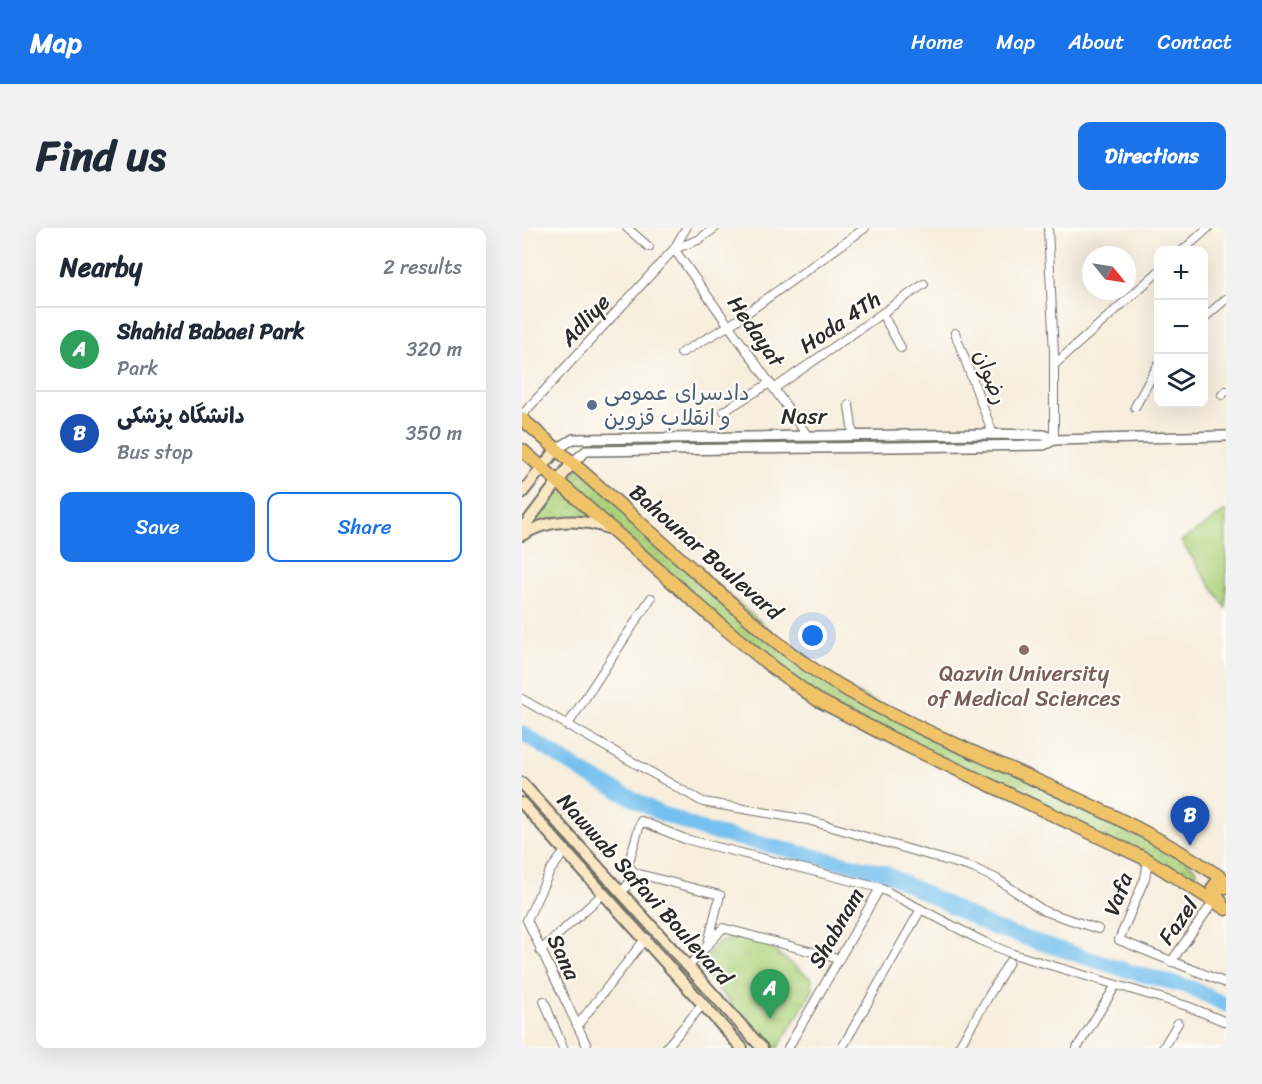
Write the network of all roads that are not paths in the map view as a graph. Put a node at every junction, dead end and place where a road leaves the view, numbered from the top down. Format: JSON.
{"nodes":[{"id":1,"x":627,"y":228,"type":"edge"},
{"id":2,"x":686,"y":228,"type":"edge"},
{"id":3,"x":715,"y":228,"type":"edge"},
{"id":4,"x":865,"y":228,"type":"edge"},
{"id":5,"x":1048,"y":228,"type":"edge"},
{"id":6,"x":1208,"y":228,"type":"edge"},
{"id":7,"x":1188,"y":246,"type":"edge"},
{"id":8,"x":649,"y":247,"type":"dead end"},
{"id":9,"x":675,"y":249,"type":"junction"},
{"id":10,"x":1154,"y":276,"type":"edge"},
{"id":11,"x":924,"y":284,"type":"dead end"},
{"id":12,"x":1226,"y":299,"type":"edge"},
{"id":13,"x":1208,"y":314,"type":"edge"},
{"id":14,"x":883,"y":315,"type":"junction"},
{"id":15,"x":730,"y":325,"type":"junction"},
{"id":16,"x":955,"y":333,"type":"dead end"},
{"id":17,"x":900,"y":348,"type":"dead end"},
{"id":18,"x":681,"y":353,"type":"dead end"},
{"id":19,"x":1054,"y":365,"type":"junction"},
{"id":20,"x":1154,"y":372,"type":"edge"},
{"id":21,"x":773,"y":385,"type":"junction"},
{"id":22,"x":849,"y":405,"type":"dead end"},
{"id":23,"x":1135,"y":407,"type":"dead end"},
{"id":24,"x":724,"y":411,"type":"dead end"},
{"id":25,"x":522,"y":417,"type":"edge"},
{"id":26,"x":993,"y":434,"type":"junction"},
{"id":27,"x":807,"y":435,"type":"junction"},
{"id":28,"x":853,"y":435,"type":"junction"},
{"id":29,"x":1226,"y":436,"type":"edge"},
{"id":30,"x":1054,"y":440,"type":"junction"},
{"id":31,"x":522,"y":450,"type":"edge"},
{"id":32,"x":556,"y":450,"type":"junction"},
{"id":33,"x":572,"y":463,"type":"junction"},
{"id":34,"x":541,"y":467,"type":"junction"},
{"id":35,"x":557,"y":481,"type":"junction"},
{"id":36,"x":524,"y":490,"type":"edge"},
{"id":37,"x":543,"y":500,"type":"junction"},
{"id":38,"x":522,"y":529,"type":"edge"},
{"id":39,"x":612,"y":529,"type":"junction"},
{"id":40,"x":522,"y":535,"type":"edge"},
{"id":41,"x":651,"y":598,"type":"dead end"},
{"id":42,"x":522,"y":699,"type":"edge"},
{"id":43,"x":567,"y":726,"type":"junction"},
{"id":44,"x":522,"y":783,"type":"edge"},
{"id":45,"x":522,"y":803,"type":"edge"},
{"id":46,"x":1173,"y":847,"type":"junction"},
{"id":47,"x":566,"y":850,"type":"junction"},
{"id":48,"x":1148,"y":860,"type":"junction"},
{"id":49,"x":1161,"y":867,"type":"junction"},
{"id":50,"x":635,"y":873,"type":"junction"},
{"id":51,"x":1226,"y":881,"type":"edge"},
{"id":52,"x":1226,"y":887,"type":"edge"},
{"id":53,"x":880,"y":888,"type":"junction"},
{"id":54,"x":604,"y":893,"type":"junction"},
{"id":55,"x":622,"y":893,"type":"junction"},
{"id":56,"x":1214,"y":901,"type":"junction"},
{"id":57,"x":1226,"y":908,"type":"edge"},
{"id":58,"x":921,"y":909,"type":"junction"},
{"id":59,"x":1098,"y":929,"type":"dead end"},
{"id":60,"x":646,"y":938,"type":"junction"},
{"id":61,"x":708,"y":944,"type":"junction"},
{"id":62,"x":540,"y":951,"type":"junction"},
{"id":63,"x":839,"y":959,"type":"junction"},
{"id":64,"x":1009,"y":962,"type":"dead end"},
{"id":65,"x":1171,"y":962,"type":"junction"},
{"id":66,"x":688,"y":967,"type":"junction"},
{"id":67,"x":1226,"y":983,"type":"edge"},
{"id":68,"x":1116,"y":985,"type":"junction"},
{"id":69,"x":544,"y":1001,"type":"dead end"},
{"id":70,"x":703,"y":1004,"type":"junction"},
{"id":71,"x":1226,"y":1022,"type":"edge"},
{"id":72,"x":1178,"y":1023,"type":"dead end"},
{"id":73,"x":577,"y":1026,"type":"junction"},
{"id":74,"x":753,"y":1038,"type":"junction"},
{"id":75,"x":741,"y":1047,"type":"edge"},
{"id":76,"x":563,"y":1048,"type":"edge"},
{"id":77,"x":588,"y":1048,"type":"edge"},
{"id":78,"x":666,"y":1048,"type":"edge"},
{"id":79,"x":762,"y":1048,"type":"edge"},
{"id":80,"x":788,"y":1048,"type":"edge"},
{"id":81,"x":842,"y":1048,"type":"edge"},
{"id":82,"x":958,"y":1048,"type":"edge"},
{"id":83,"x":1077,"y":1048,"type":"edge"},
{"id":84,"x":1163,"y":1048,"type":"edge"}],
"edges":[{"from":1,"to":8,"type":"street"},
{"from":2,"to":9,"type":"street"},
{"from":3,"to":9,"type":"street"},
{"from":4,"to":15,"type":"street"},
{"from":5,"to":19,"type":"street"},
{"from":6,"to":7,"type":"street"},
{"from":9,"to":15,"type":"street","name":"Hedayat"},
{"from":9,"to":25,"type":"street","name":"Adliye"},
{"from":10,"to":19,"type":"street"},
{"from":11,"to":14,"type":"street","name":"Hoda 4Th"},
{"from":12,"to":13,"type":"street"},
{"from":14,"to":17,"type":"street"},
{"from":14,"to":21,"type":"street","name":"Hoda 4Th"},
{"from":15,"to":18,"type":"street"},
{"from":15,"to":21,"type":"street","name":"Hedayat"},
{"from":16,"to":26,"type":"street","name":"رضوان"},
{"from":19,"to":30,"type":"street"},
{"from":20,"to":23,"type":"street"},
{"from":21,"to":24,"type":"street","name":"Hoda 4Th"},
{"from":21,"to":27,"type":"street","name":"Hedayat"},
{"from":22,"to":28,"type":"street"},
{"from":25,"to":32,"type":"main road","name":"Bahounar Boulevard"},
{"from":26,"to":28,"type":"street","name":"Nasr"},
{"from":26,"to":30,"type":"street","name":"Nasr"},
{"from":27,"to":28,"type":"street","name":"Nasr"},
{"from":27,"to":32,"type":"street","name":"Nasr"},
{"from":29,"to":30,"type":"street","name":"Nasr"},
{"from":30,"to":33,"type":"street","name":"Nasr"},
{"from":31,"to":34,"type":"main road","name":"Bahounar Boulevard"},
{"from":32,"to":33,"type":"main road","name":"Bahounar Boulevard"},
{"from":32,"to":34,"type":"main road"},
{"from":33,"to":35,"type":"main road"},
{"from":33,"to":46,"type":"main road","name":"Bahounar Boulevard"},
{"from":34,"to":35,"type":"main road","name":"Bahounar Boulevard"},
{"from":34,"to":36,"type":"main road"},
{"from":35,"to":37,"type":"main road"},
{"from":35,"to":39,"type":"main road","name":"Bahounar Boulevard"},
{"from":36,"to":37,"type":"main road"},
{"from":37,"to":38,"type":"main road"},
{"from":39,"to":40,"type":"main road"},
{"from":39,"to":48,"type":"main road","name":"Bahounar Boulevard"},
{"from":41,"to":43,"type":"street"},
{"from":42,"to":43,"type":"street"},
{"from":43,"to":59,"type":"street"},
{"from":44,"to":55,"type":"main road","name":"Nawwab Safavi Boulevard"},
{"from":45,"to":47,"type":"main road","name":"Nawwab Safavi Boulevard"},
{"from":46,"to":49,"type":"main road"},
{"from":46,"to":51,"type":"main road","name":"Bahounar Boulevard"},
{"from":47,"to":54,"type":"main road","name":"Nawwab Safavi Boulevard"},
{"from":47,"to":62,"type":"street","name":"Sana"},
{"from":48,"to":49,"type":"main road","name":"Bahounar Boulevard"},
{"from":48,"to":65,"type":"street","name":"Vafa"},
{"from":49,"to":56,"type":"main road","name":"Bahounar Boulevard"},
{"from":50,"to":53,"type":"street"},
{"from":50,"to":55,"type":"street"},
{"from":50,"to":61,"type":"street"},
{"from":52,"to":57,"type":"main road"},
{"from":53,"to":58,"type":"street"},
{"from":53,"to":63,"type":"street","name":"Shabnam"},
{"from":54,"to":60,"type":"main road","name":"Nawwab Safavi Boulevard"},
{"from":54,"to":62,"type":"street"},
{"from":55,"to":66,"type":"main road","name":"Nawwab Safavi Boulevard"},
{"from":56,"to":57,"type":"main road","name":"Bahounar Boulevard"},
{"from":56,"to":65,"type":"street","name":"Fazel"},
{"from":58,"to":68,"type":"street"},
{"from":58,"to":81,"type":"street"},
{"from":60,"to":70,"type":"main road","name":"Nawwab Safavi Boulevard"},
{"from":60,"to":73,"type":"street"},
{"from":61,"to":63,"type":"street"},
{"from":61,"to":66,"type":"street"},
{"from":62,"to":73,"type":"street","name":"Sana"},
{"from":63,"to":80,"type":"street","name":"Shabnam"},
{"from":64,"to":82,"type":"street"},
{"from":65,"to":67,"type":"street"},
{"from":66,"to":74,"type":"main road","name":"Nawwab Safavi Boulevard"},
{"from":68,"to":71,"type":"street"},
{"from":68,"to":83,"type":"street"},
{"from":69,"to":76,"type":"street"},
{"from":70,"to":75,"type":"main road","name":"Nawwab Safavi Boulevard"},
{"from":70,"to":78,"type":"street"},
{"from":72,"to":84,"type":"street"},
{"from":73,"to":77,"type":"street","name":"Sana"},
{"from":74,"to":75,"type":"main road"},
{"from":74,"to":79,"type":"main road","name":"Nawwab Safavi Boulevard"}]}
